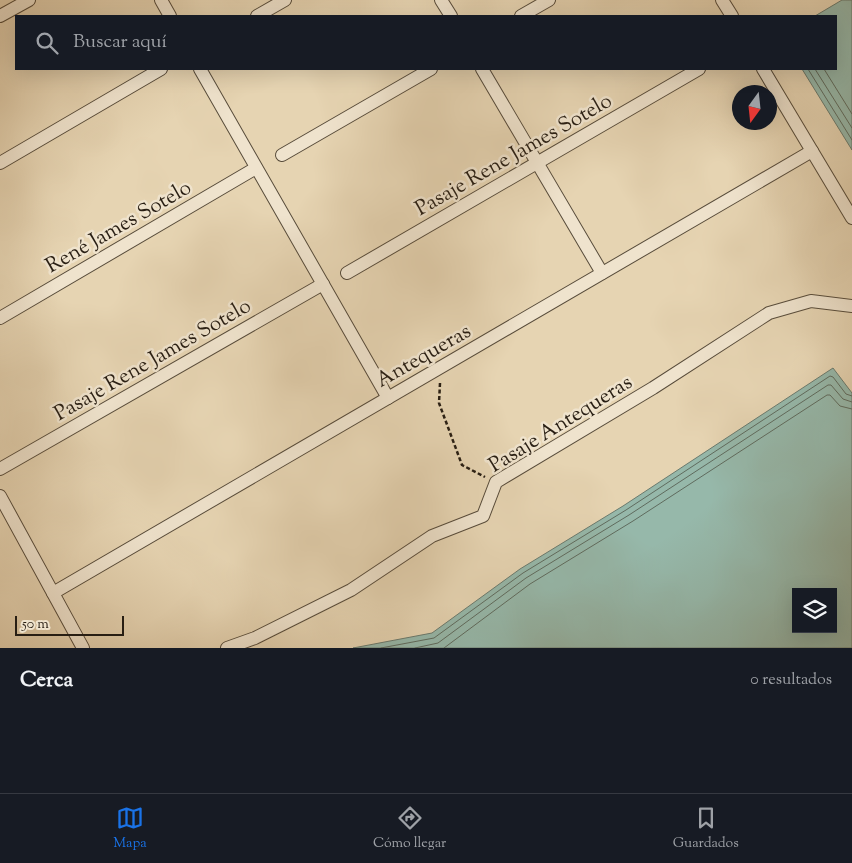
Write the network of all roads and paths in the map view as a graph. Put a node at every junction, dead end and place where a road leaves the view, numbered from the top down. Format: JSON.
{"nodes":[{"id":1,"x":29,"y":0,"type":"edge"},
{"id":2,"x":161,"y":0,"type":"edge"},
{"id":3,"x":285,"y":0,"type":"edge"},
{"id":4,"x":442,"y":0,"type":"edge"},
{"id":5,"x":549,"y":0,"type":"edge"},
{"id":6,"x":722,"y":0,"type":"edge"},
{"id":7,"x":169,"y":15,"type":"edge"},
{"id":8,"x":259,"y":15,"type":"edge"},
{"id":9,"x":450,"y":15,"type":"edge"},
{"id":10,"x":523,"y":15,"type":"edge"},
{"id":11,"x":731,"y":15,"type":"edge"},
{"id":12,"x":0,"y":16,"type":"edge"},
{"id":13,"x":159,"y":70,"type":"edge"},
{"id":14,"x":201,"y":70,"type":"edge"},
{"id":15,"x":429,"y":70,"type":"edge"},
{"id":16,"x":483,"y":70,"type":"edge"},
{"id":17,"x":697,"y":70,"type":"edge"},
{"id":18,"x":764,"y":70,"type":"edge"},
{"id":19,"x":812,"y":151,"type":"junction"},
{"id":20,"x":282,"y":155,"type":"dead end"},
{"id":21,"x":0,"y":163,"type":"edge"},
{"id":22,"x":537,"y":163,"type":"junction"},
{"id":23,"x":256,"y":168,"type":"junction"},
{"id":24,"x":852,"y":218,"type":"edge"},
{"id":25,"x":602,"y":273,"type":"junction"},
{"id":26,"x":347,"y":274,"type":"dead end"},
{"id":27,"x":323,"y":284,"type":"junction"},
{"id":28,"x":852,"y":306,"type":"edge"},
{"id":29,"x":0,"y":318,"type":"edge"},
{"id":30,"x":441,"y":367,"type":"junction"},
{"id":31,"x":388,"y":398,"type":"junction"},
{"id":32,"x":0,"y":469,"type":"edge"},
{"id":33,"x":496,"y":482,"type":"junction"},
{"id":34,"x":0,"y":496,"type":"edge"},
{"id":35,"x":53,"y":593,"type":"junction"},
{"id":36,"x":83,"y":648,"type":"edge"},
{"id":37,"x":227,"y":648,"type":"edge"}],
"edges":[{"from":1,"to":12,"type":"street"},
{"from":2,"to":7,"type":"street"},
{"from":3,"to":8,"type":"street"},
{"from":4,"to":9,"type":"street"},
{"from":5,"to":10,"type":"street"},
{"from":6,"to":11,"type":"street"},
{"from":13,"to":21,"type":"street"},
{"from":14,"to":23,"type":"street"},
{"from":15,"to":20,"type":"street"},
{"from":16,"to":22,"type":"street"},
{"from":17,"to":22,"type":"street","name":"Pasaje Rene James Sotelo"},
{"from":18,"to":19,"type":"street"},
{"from":19,"to":24,"type":"street"},
{"from":19,"to":25,"type":"street","name":"Antequeras"},
{"from":22,"to":25,"type":"street"},
{"from":22,"to":26,"type":"street","name":"Pasaje Rene James Sotelo"},
{"from":23,"to":27,"type":"street"},
{"from":23,"to":29,"type":"street","name":"René James Sotelo"},
{"from":25,"to":30,"type":"street","name":"Antequeras"},
{"from":27,"to":31,"type":"street"},
{"from":27,"to":32,"type":"street","name":"Pasaje Rene James Sotelo"},
{"from":28,"to":33,"type":"street","name":"Pasaje Antequeras"},
{"from":30,"to":31,"type":"street","name":"Antequeras"},
{"from":30,"to":33,"type":"path"},
{"from":31,"to":35,"type":"street","name":"Antequeras"},
{"from":33,"to":37,"type":"street","name":"Pasaje Antequeras"},
{"from":34,"to":35,"type":"street"},
{"from":35,"to":36,"type":"street"}]}
